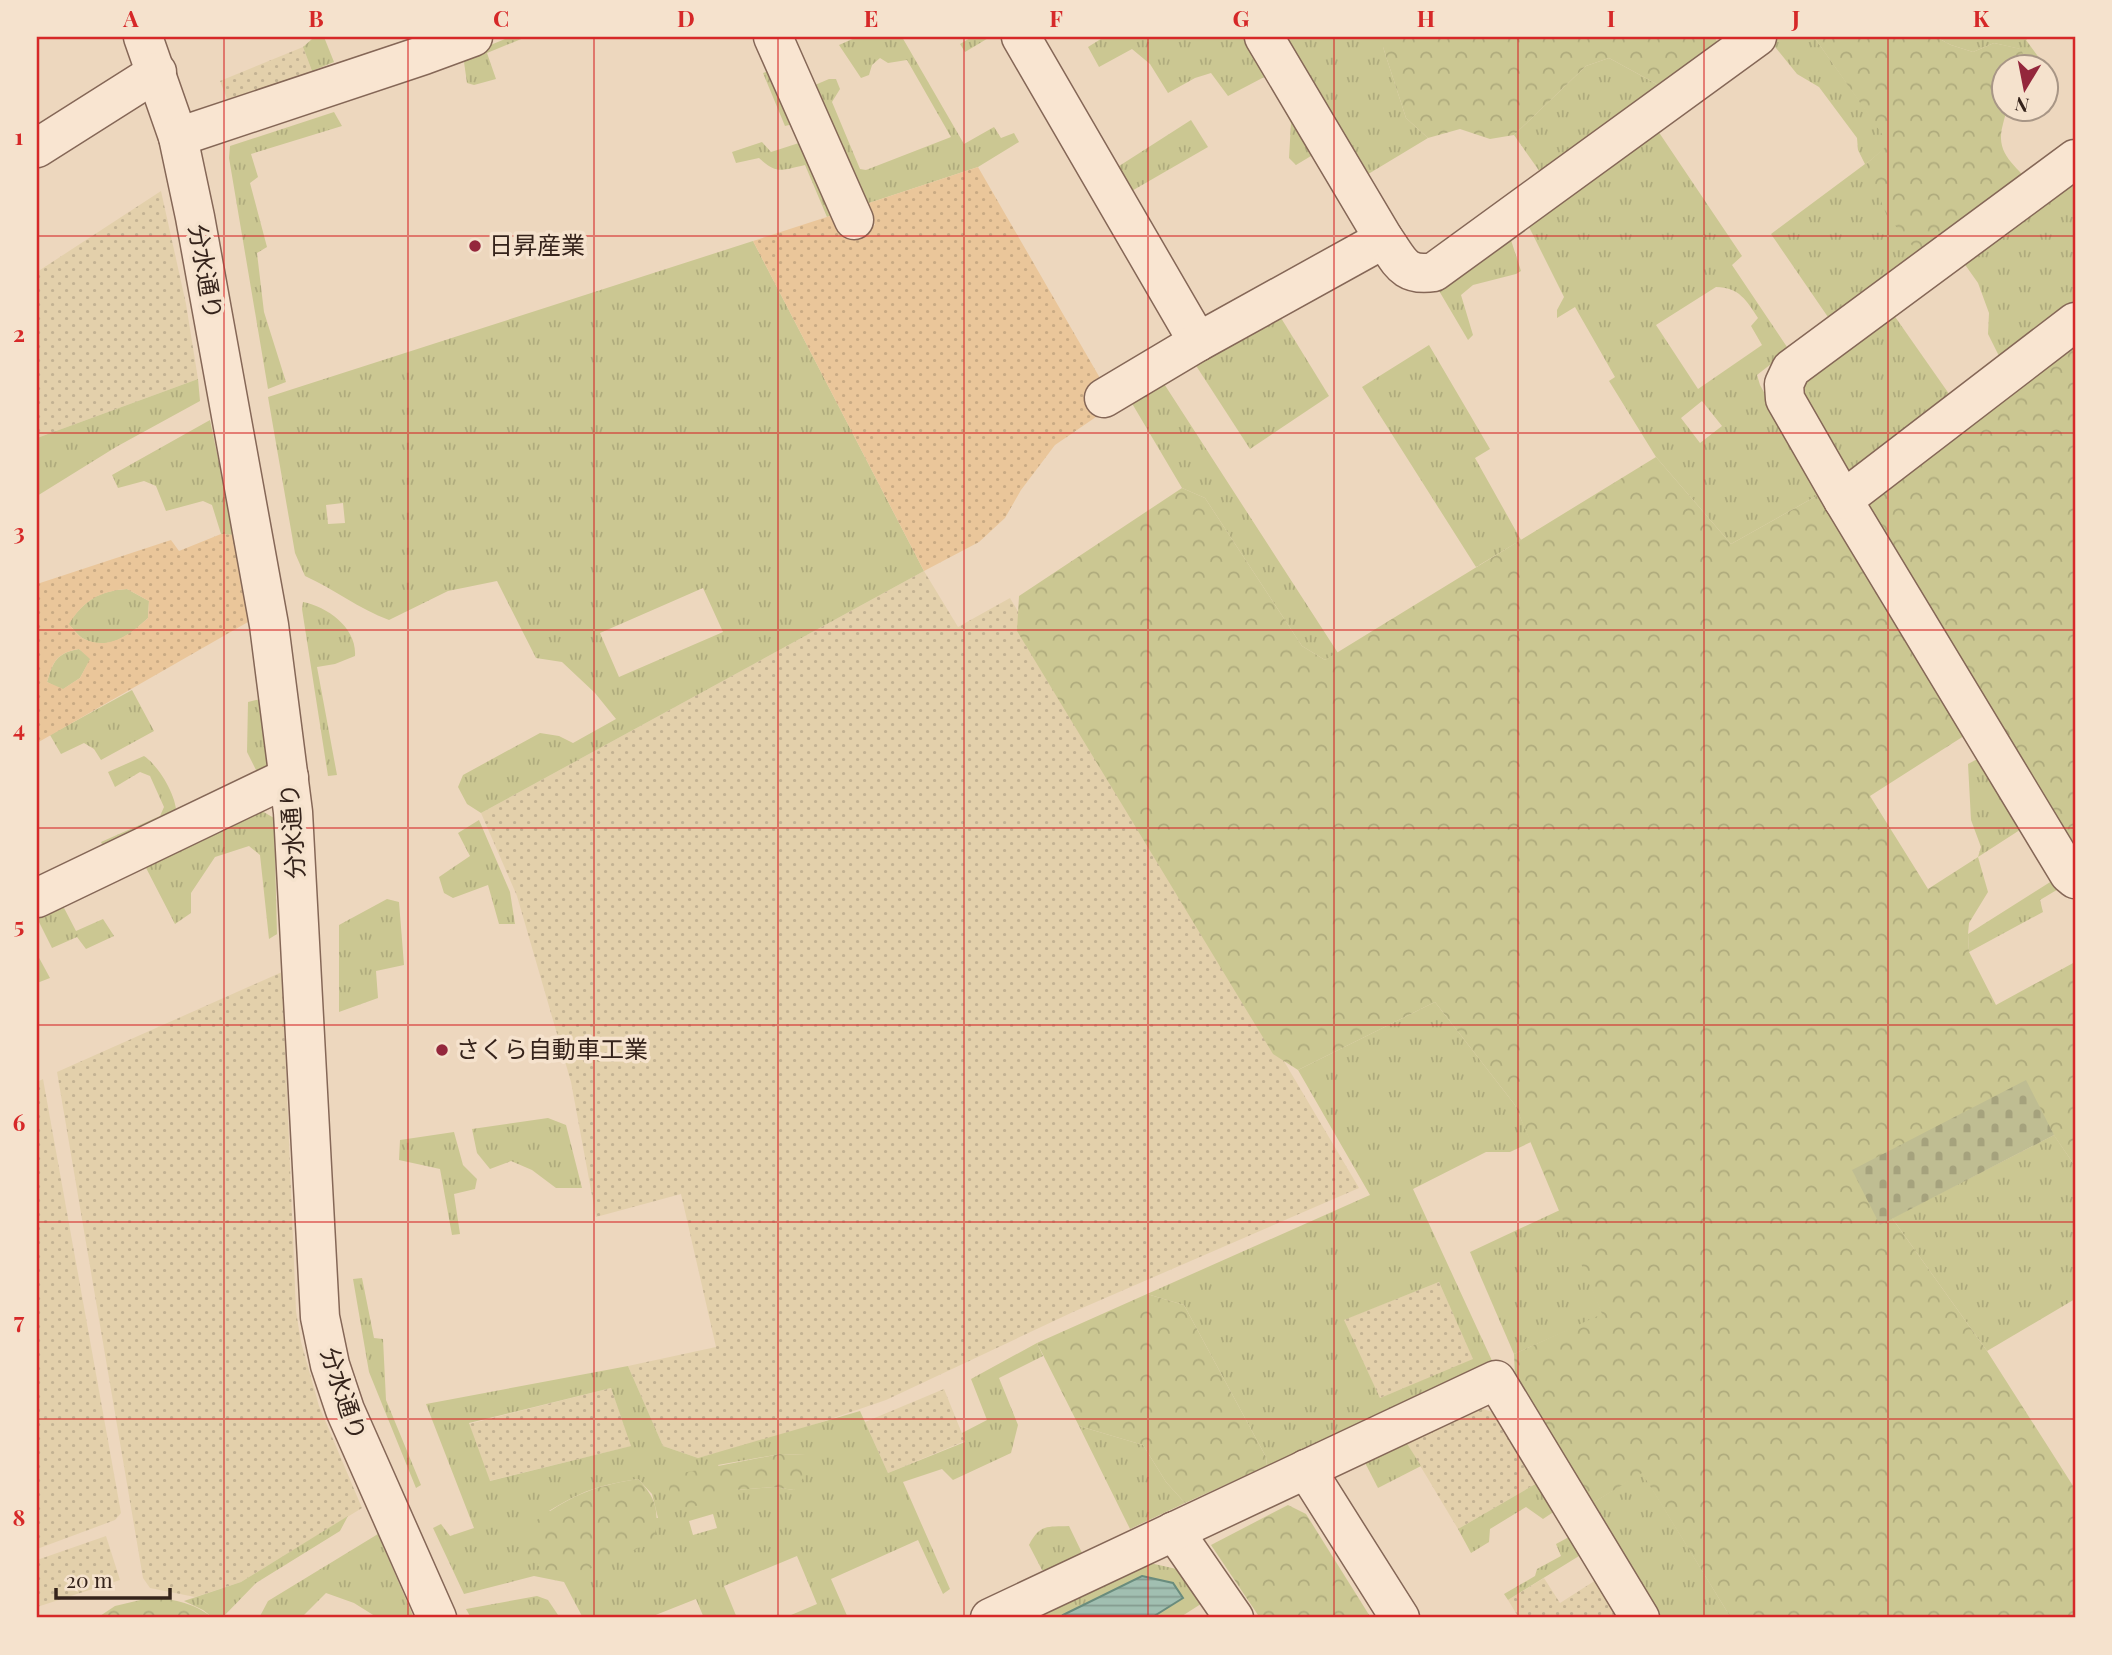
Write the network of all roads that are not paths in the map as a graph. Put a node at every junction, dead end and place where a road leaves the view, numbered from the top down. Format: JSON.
{"nodes":[{"id":1,"x":143,"y":37,"type":"edge"},
{"id":2,"x":473,"y":37,"type":"edge"},
{"id":3,"x":773,"y":37,"type":"edge"},
{"id":4,"x":1021,"y":37,"type":"edge"},
{"id":5,"x":1264,"y":37,"type":"edge"},
{"id":6,"x":1757,"y":37,"type":"edge"},
{"id":7,"x":157,"y":72,"type":"junction"},
{"id":8,"x":178,"y":137,"type":"junction"},
{"id":9,"x":37,"y":148,"type":"edge"},
{"id":10,"x":2075,"y":159,"type":"edge"},
{"id":11,"x":854,"y":220,"type":"dead end"},
{"id":12,"x":1384,"y":239,"type":"junction"},
{"id":13,"x":2075,"y":322,"type":"edge"},
{"id":14,"x":1198,"y":342,"type":"junction"},
{"id":15,"x":1104,"y":398,"type":"dead end"},
{"id":16,"x":1843,"y":500,"type":"junction"},
{"id":17,"x":289,"y":777,"type":"junction"},
{"id":18,"x":2075,"y":879,"type":"edge"},
{"id":19,"x":37,"y":898,"type":"edge"},
{"id":20,"x":1306,"y":1469,"type":"junction"},
{"id":21,"x":1174,"y":1531,"type":"junction"},
{"id":22,"x":438,"y":1618,"type":"edge"},
{"id":23,"x":990,"y":1618,"type":"edge"},
{"id":24,"x":1234,"y":1618,"type":"edge"},
{"id":25,"x":1400,"y":1618,"type":"edge"},
{"id":26,"x":1640,"y":1618,"type":"edge"}],
"edges":[{"from":1,"to":7,"type":"street","name":"分水通り"},
{"from":2,"to":8,"type":"street"},
{"from":3,"to":11,"type":"street"},
{"from":4,"to":14,"type":"street"},
{"from":5,"to":12,"type":"street"},
{"from":6,"to":12,"type":"street"},
{"from":7,"to":8,"type":"street","name":"分水通り"},
{"from":7,"to":9,"type":"street"},
{"from":8,"to":17,"type":"street","name":"分水通り"},
{"from":10,"to":16,"type":"street"},
{"from":12,"to":14,"type":"street"},
{"from":13,"to":16,"type":"street"},
{"from":14,"to":15,"type":"street"},
{"from":16,"to":18,"type":"street"},
{"from":17,"to":19,"type":"street"},
{"from":17,"to":22,"type":"street","name":"分水通り"},
{"from":20,"to":21,"type":"street"},
{"from":20,"to":25,"type":"street"},
{"from":20,"to":26,"type":"street"},
{"from":21,"to":23,"type":"street"},
{"from":21,"to":24,"type":"street"}]}
